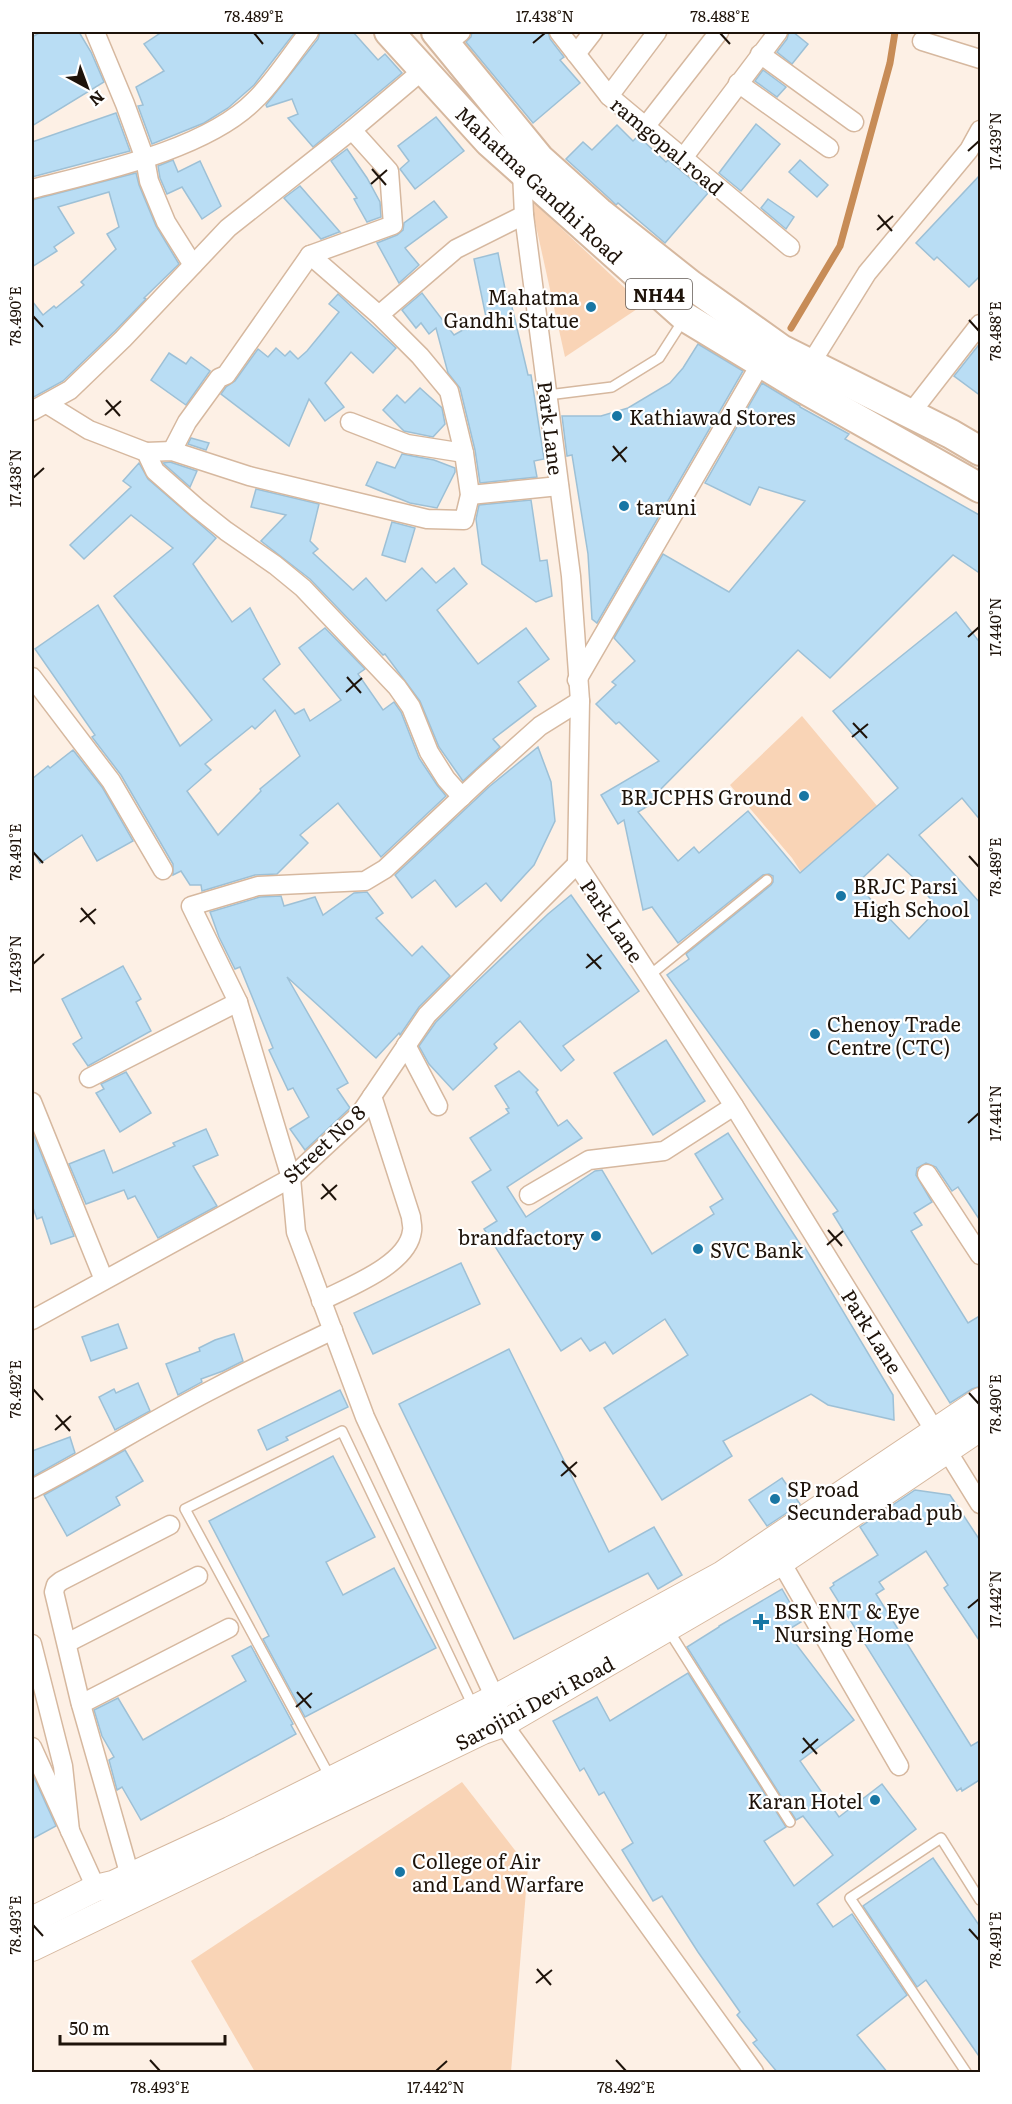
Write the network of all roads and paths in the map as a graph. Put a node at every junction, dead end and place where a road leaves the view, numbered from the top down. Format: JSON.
{"nodes":[{"id":1,"x":95,"y":32,"type":"edge"},
{"id":2,"x":309,"y":32,"type":"edge"},
{"id":3,"x":389,"y":32,"type":"edge"},
{"id":4,"x":559,"y":32,"type":"edge"},
{"id":5,"x":593,"y":32,"type":"edge"},
{"id":6,"x":657,"y":32,"type":"edge"},
{"id":7,"x":719,"y":32,"type":"edge"},
{"id":8,"x":778,"y":32,"type":"edge"},
{"id":9,"x":447,"y":36,"type":"edge"},
{"id":10,"x":922,"y":41,"type":"dead end"},
{"id":11,"x":576,"y":54,"type":"junction"},
{"id":12,"x":760,"y":54,"type":"junction"},
{"id":13,"x":981,"y":59,"type":"edge"},
{"id":14,"x":423,"y":70,"type":"junction"},
{"id":15,"x":738,"y":83,"type":"junction"},
{"id":16,"x":609,"y":96,"type":"junction"},
{"id":17,"x":854,"y":122,"type":"dead end"},
{"id":18,"x":645,"y":127,"type":"junction"},
{"id":19,"x":352,"y":130,"type":"junction"},
{"id":20,"x":981,"y":130,"type":"edge"},
{"id":21,"x":829,"y":148,"type":"dead end"},
{"id":22,"x":683,"y":158,"type":"junction"},
{"id":23,"x":145,"y":159,"type":"junction"},
{"id":24,"x":522,"y":172,"type":"junction"},
{"id":25,"x":32,"y":189,"type":"edge"},
{"id":26,"x":524,"y":215,"type":"junction"},
{"id":27,"x":790,"y":247,"type":"dead end"},
{"id":28,"x":310,"y":255,"type":"junction"},
{"id":29,"x":193,"y":265,"type":"junction"},
{"id":30,"x":379,"y":315,"type":"junction"},
{"id":31,"x":685,"y":317,"type":"junction"},
{"id":32,"x":981,"y":324,"type":"edge"},
{"id":33,"x":761,"y":363,"type":"junction"},
{"id":34,"x":810,"y":363,"type":"junction"},
{"id":35,"x":548,"y":395,"type":"junction"},
{"id":36,"x":39,"y":407,"type":"edge"},
{"id":37,"x":910,"y":414,"type":"junction"},
{"id":38,"x":350,"y":422,"type":"dead end"},
{"id":39,"x":172,"y":451,"type":"junction"},
{"id":40,"x":981,"y":451,"type":"edge"},
{"id":41,"x":146,"y":452,"type":"junction"},
{"id":42,"x":464,"y":453,"type":"junction"},
{"id":43,"x":559,"y":486,"type":"junction"},
{"id":44,"x":981,"y":488,"type":"edge"},
{"id":45,"x":470,"y":495,"type":"junction"},
{"id":46,"x":32,"y":677,"type":"edge"},
{"id":47,"x":578,"y":680,"type":"junction"},
{"id":48,"x":579,"y":701,"type":"junction"},
{"id":49,"x":462,"y":797,"type":"junction"},
{"id":50,"x":577,"y":864,"type":"junction"},
{"id":51,"x":163,"y":870,"type":"dead end"},
{"id":52,"x":767,"y":880,"type":"dead end"},
{"id":53,"x":650,"y":975,"type":"junction"},
{"id":54,"x":238,"y":1002,"type":"junction"},
{"id":55,"x":406,"y":1045,"type":"junction"},
{"id":56,"x":89,"y":1078,"type":"dead end"},
{"id":57,"x":372,"y":1096,"type":"junction"},
{"id":58,"x":32,"y":1102,"type":"edge"},
{"id":59,"x":438,"y":1106,"type":"dead end"},
{"id":60,"x":734,"y":1106,"type":"junction"},
{"id":61,"x":927,"y":1174,"type":"dead end"},
{"id":62,"x":291,"y":1178,"type":"junction"},
{"id":63,"x":529,"y":1195,"type":"dead end"},
{"id":64,"x":981,"y":1255,"type":"edge"},
{"id":65,"x":104,"y":1280,"type":"junction"},
{"id":66,"x":321,"y":1301,"type":"junction"},
{"id":67,"x":32,"y":1320,"type":"edge"},
{"id":68,"x":333,"y":1330,"type":"junction"},
{"id":69,"x":981,"y":1401,"type":"edge"},
{"id":70,"x":981,"y":1428,"type":"edge"},
{"id":71,"x":941,"y":1441,"type":"junction"},
{"id":72,"x":32,"y":1490,"type":"edge"},
{"id":73,"x":981,"y":1504,"type":"edge"},
{"id":74,"x":170,"y":1525,"type":"dead end"},
{"id":75,"x":780,"y":1562,"type":"junction"},
{"id":76,"x":198,"y":1576,"type":"dead end"},
{"id":77,"x":229,"y":1628,"type":"dead end"},
{"id":78,"x":668,"y":1629,"type":"junction"},
{"id":79,"x":67,"y":1643,"type":"junction"},
{"id":80,"x":32,"y":1644,"type":"edge"},
{"id":81,"x":485,"y":1703,"type":"junction"},
{"id":82,"x":81,"y":1704,"type":"junction"},
{"id":83,"x":503,"y":1724,"type":"junction"},
{"id":84,"x":32,"y":1747,"type":"edge"},
{"id":85,"x":899,"y":1766,"type":"dead end"},
{"id":86,"x":331,"y":1779,"type":"junction"},
{"id":87,"x":790,"y":1822,"type":"dead end"},
{"id":88,"x":70,"y":1832,"type":"junction"},
{"id":89,"x":130,"y":1876,"type":"junction"},
{"id":90,"x":96,"y":1888,"type":"junction"},
{"id":91,"x":981,"y":1900,"type":"edge"},
{"id":92,"x":32,"y":1920,"type":"edge"},
{"id":93,"x":32,"y":1948,"type":"edge"},
{"id":94,"x":753,"y":2073,"type":"edge"},
{"id":95,"x":966,"y":2073,"type":"edge"}],
"edges":[{"from":1,"to":23,"type":"street"},
{"from":2,"to":23,"type":"street"},
{"from":3,"to":14,"type":"highway","name":"Mahatma Gandhi Road","number":"NH44"},
{"from":4,"to":11,"type":"street","name":"ramgopal road"},
{"from":5,"to":11,"type":"street"},
{"from":6,"to":16,"type":"street"},
{"from":7,"to":18,"type":"street"},
{"from":8,"to":12,"type":"street"},
{"from":9,"to":34,"type":"highway","name":"Mahatma Gandhi Road","number":"NH44"},
{"from":10,"to":13,"type":"street"},
{"from":11,"to":16,"type":"street","name":"ramgopal road"},
{"from":12,"to":15,"type":"street"},
{"from":12,"to":17,"type":"street"},
{"from":14,"to":19,"type":"street"},
{"from":14,"to":24,"type":"highway","name":"Mahatma Gandhi Road","number":"NH44"},
{"from":15,"to":21,"type":"street"},
{"from":15,"to":22,"type":"street"},
{"from":16,"to":18,"type":"street","name":"ramgopal road"},
{"from":18,"to":22,"type":"street","name":"ramgopal road"},
{"from":19,"to":28,"type":"street"},
{"from":19,"to":29,"type":"street"},
{"from":20,"to":34,"type":"street"},
{"from":22,"to":27,"type":"street","name":"ramgopal road"},
{"from":23,"to":25,"type":"street"},
{"from":23,"to":29,"type":"street"},
{"from":24,"to":26,"type":"street","name":"Park Lane"},
{"from":24,"to":31,"type":"highway","name":"Mahatma Gandhi Road","number":"NH44"},
{"from":26,"to":30,"type":"street"},
{"from":26,"to":35,"type":"street","name":"Park Lane"},
{"from":28,"to":30,"type":"street"},
{"from":28,"to":39,"type":"street"},
{"from":29,"to":36,"type":"street"},
{"from":30,"to":42,"type":"street"},
{"from":31,"to":33,"type":"highway","name":"Mahatma Gandhi Road","number":"NH44"},
{"from":31,"to":35,"type":"lane"},
{"from":32,"to":37,"type":"street"},
{"from":33,"to":44,"type":"highway","name":"Mahatma Gandhi Road","number":"NH44"},
{"from":33,"to":47,"type":"street"},
{"from":34,"to":37,"type":"highway","name":"Mahatma Gandhi Road","number":"NH44"},
{"from":35,"to":43,"type":"street","name":"Park Lane"},
{"from":36,"to":41,"type":"street"},
{"from":37,"to":40,"type":"highway","name":"Mahatma Gandhi Road","number":"NH44"},
{"from":38,"to":42,"type":"street"},
{"from":39,"to":41,"type":"street"},
{"from":39,"to":45,"type":"street"},
{"from":41,"to":49,"type":"street"},
{"from":42,"to":45,"type":"street"},
{"from":43,"to":45,"type":"street"},
{"from":43,"to":47,"type":"street","name":"Park Lane"},
{"from":46,"to":51,"type":"street"},
{"from":47,"to":48,"type":"street","name":"Park Lane"},
{"from":48,"to":49,"type":"street"},
{"from":48,"to":50,"type":"street","name":"Park Lane"},
{"from":49,"to":54,"type":"street"},
{"from":50,"to":53,"type":"street","name":"Park Lane"},
{"from":50,"to":55,"type":"street","name":"Street No 8"},
{"from":52,"to":53,"type":"lane"},
{"from":53,"to":60,"type":"street","name":"Park Lane"},
{"from":54,"to":56,"type":"street"},
{"from":54,"to":62,"type":"street"},
{"from":55,"to":57,"type":"street","name":"Street No 8"},
{"from":55,"to":59,"type":"street"},
{"from":57,"to":62,"type":"street","name":"Street No 8"},
{"from":57,"to":66,"type":"street"},
{"from":58,"to":65,"type":"street"},
{"from":60,"to":63,"type":"street"},
{"from":60,"to":71,"type":"street","name":"Park Lane"},
{"from":61,"to":64,"type":"street"},
{"from":62,"to":65,"type":"street","name":"Street No 8"},
{"from":62,"to":66,"type":"street"},
{"from":65,"to":67,"type":"street","name":"Street No 8"},
{"from":66,"to":68,"type":"street"},
{"from":68,"to":72,"type":"street"},
{"from":68,"to":81,"type":"street"},
{"from":69,"to":71,"type":"main road","name":"Sarojini Devi Road"},
{"from":70,"to":71,"type":"main road","name":"Sarojini Devi Road"},
{"from":71,"to":73,"type":"street","name":"Park Lane"},
{"from":71,"to":75,"type":"main road","name":"Sarojini Devi Road"},
{"from":71,"to":81,"type":"main road","name":"Sarojini Devi Road"},
{"from":74,"to":79,"type":"street"},
{"from":75,"to":78,"type":"main road","name":"Sarojini Devi Road"},
{"from":75,"to":85,"type":"street"},
{"from":76,"to":79,"type":"street"},
{"from":77,"to":82,"type":"street"},
{"from":78,"to":83,"type":"main road","name":"Sarojini Devi Road"},
{"from":78,"to":87,"type":"lane"},
{"from":79,"to":82,"type":"street"},
{"from":80,"to":88,"type":"street"},
{"from":81,"to":83,"type":"street"},
{"from":81,"to":86,"type":"main road","name":"Sarojini Devi Road"},
{"from":81,"to":86,"type":"lane"},
{"from":82,"to":89,"type":"street"},
{"from":83,"to":93,"type":"main road","name":"Sarojini Devi Road"},
{"from":83,"to":94,"type":"street"},
{"from":84,"to":88,"type":"street"},
{"from":86,"to":89,"type":"main road","name":"Sarojini Devi Road"},
{"from":88,"to":90,"type":"street"},
{"from":89,"to":90,"type":"main road","name":"Sarojini Devi Road"},
{"from":90,"to":92,"type":"main road","name":"Sarojini Devi Road"},
{"from":91,"to":95,"type":"lane"}]}
